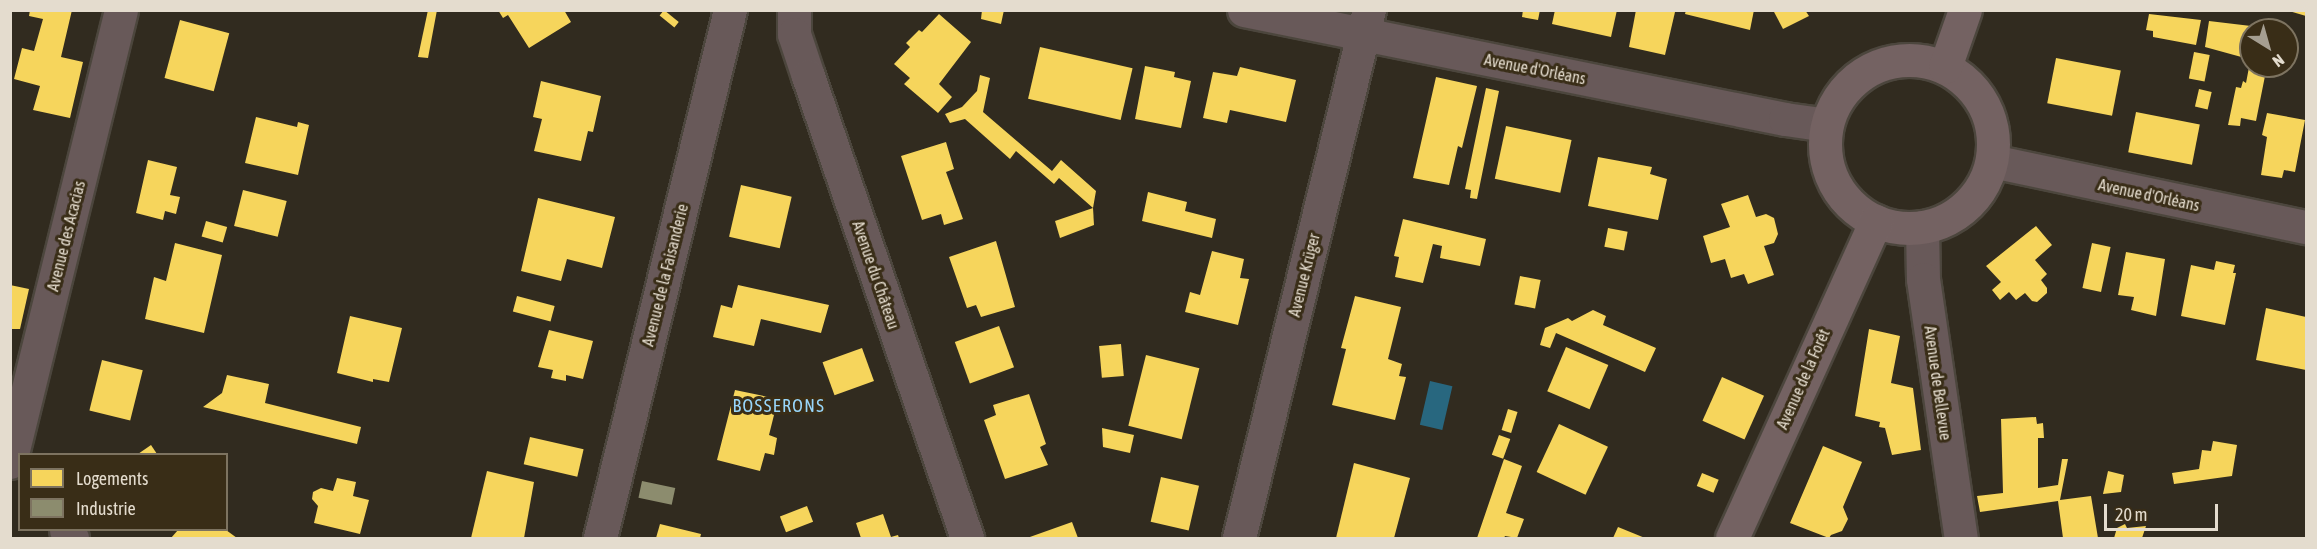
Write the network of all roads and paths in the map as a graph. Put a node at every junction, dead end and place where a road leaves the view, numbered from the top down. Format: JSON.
{"nodes":[{"id":1,"x":121,"y":10,"type":"edge"},
{"id":2,"x":730,"y":10,"type":"edge"},
{"id":3,"x":794,"y":10,"type":"edge"},
{"id":4,"x":1244,"y":10,"type":"edge"},
{"id":5,"x":1965,"y":10,"type":"edge"},
{"id":6,"x":1366,"y":23,"type":"edge"},
{"id":7,"x":1945,"y":68,"type":"junction"},
{"id":8,"x":1827,"y":125,"type":"junction"},
{"id":9,"x":1992,"y":161,"type":"junction"},
{"id":10,"x":1876,"y":221,"type":"junction"},
{"id":11,"x":1922,"y":227,"type":"junction"},
{"id":12,"x":2307,"y":227,"type":"edge"},
{"id":13,"x":13,"y":459,"type":"edge"},
{"id":14,"x":600,"y":538,"type":"edge"},
{"id":15,"x":967,"y":538,"type":"edge"},
{"id":16,"x":1239,"y":538,"type":"edge"},
{"id":17,"x":1732,"y":538,"type":"edge"},
{"id":18,"x":1960,"y":538,"type":"edge"}],
"edges":[{"from":1,"to":13,"type":"street","name":"Avenue des Acacias"},
{"from":2,"to":14,"type":"street","name":"Avenue de la Faisanderie"},
{"from":3,"to":15,"type":"street","name":"Avenue du Château"},
{"from":4,"to":6,"type":"street","name":"Avenue d'Orléans"},
{"from":5,"to":7,"type":"street"},
{"from":6,"to":8,"type":"street","name":"Avenue d'Orléans"},
{"from":6,"to":16,"type":"street","name":"Avenue Krüger"},
{"from":7,"to":8,"type":"street"},
{"from":7,"to":9,"type":"street"},
{"from":8,"to":10,"type":"street"},
{"from":9,"to":11,"type":"street"},
{"from":9,"to":12,"type":"street","name":"Avenue d'Orléans"},
{"from":10,"to":11,"type":"street"},
{"from":10,"to":17,"type":"street","name":"Avenue de la Forêt"},
{"from":11,"to":18,"type":"street","name":"Avenue de Bellevue"}]}
